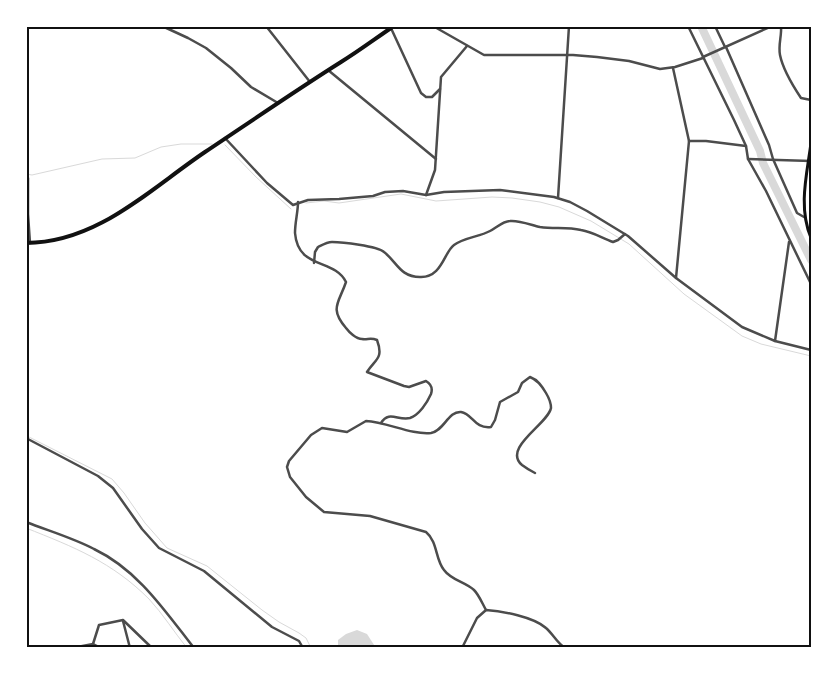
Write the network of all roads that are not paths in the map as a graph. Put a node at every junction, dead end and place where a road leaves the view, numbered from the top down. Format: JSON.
{"nodes":[{"id":1,"x":162,"y":26,"type":"edge"},
{"id":2,"x":266,"y":26,"type":"edge"},
{"id":3,"x":433,"y":26,"type":"edge"},
{"id":4,"x":570,"y":26,"type":"edge"},
{"id":5,"x":688,"y":26,"type":"edge"},
{"id":6,"x":715,"y":26,"type":"edge"},
{"id":7,"x":772,"y":26,"type":"edge"},
{"id":8,"x":781,"y":26,"type":"edge"},
{"id":9,"x":391,"y":27,"type":"edge"},
{"id":10,"x":467,"y":46,"type":"junction"},
{"id":11,"x":725,"y":47,"type":"junction"},
{"id":12,"x":568,"y":55,"type":"junction"},
{"id":13,"x":703,"y":57,"type":"junction"},
{"id":14,"x":673,"y":68,"type":"junction"},
{"id":15,"x":328,"y":70,"type":"junction"},
{"id":16,"x":310,"y":82,"type":"junction"},
{"id":17,"x":440,"y":88,"type":"junction"},
{"id":18,"x":811,"y":100,"type":"edge"},
{"id":19,"x":278,"y":103,"type":"junction"},
{"id":20,"x":225,"y":138,"type":"junction"},
{"id":21,"x":689,"y":140,"type":"junction"},
{"id":22,"x":811,"y":142,"type":"edge"},
{"id":23,"x":746,"y":146,"type":"junction"},
{"id":24,"x":748,"y":158,"type":"junction"},
{"id":25,"x":436,"y":159,"type":"junction"},
{"id":26,"x":772,"y":160,"type":"junction"},
{"id":27,"x":810,"y":161,"type":"edge"},
{"id":28,"x":26,"y":177,"type":"edge"},
{"id":29,"x":426,"y":195,"type":"junction"},
{"id":30,"x":558,"y":198,"type":"junction"},
{"id":31,"x":298,"y":202,"type":"junction"},
{"id":32,"x":804,"y":217,"type":"junction"},
{"id":33,"x":625,"y":234,"type":"junction"},
{"id":34,"x":811,"y":238,"type":"edge"},
{"id":35,"x":789,"y":240,"type":"junction"},
{"id":36,"x":28,"y":243,"type":"edge"},
{"id":37,"x":314,"y":262,"type":"junction"},
{"id":38,"x":676,"y":278,"type":"junction"},
{"id":39,"x":811,"y":284,"type":"edge"},
{"id":40,"x":775,"y":341,"type":"junction"},
{"id":41,"x":811,"y":350,"type":"edge"},
{"id":42,"x":381,"y":423,"type":"junction"},
{"id":43,"x":27,"y":439,"type":"edge"},
{"id":44,"x":536,"y":473,"type":"dead end"},
{"id":45,"x":26,"y":522,"type":"edge"},
{"id":46,"x":486,"y":610,"type":"junction"},
{"id":47,"x":123,"y":620,"type":"junction"},
{"id":48,"x":93,"y":644,"type":"junction"},
{"id":49,"x":75,"y":647,"type":"edge"},
{"id":50,"x":101,"y":648,"type":"edge"},
{"id":51,"x":130,"y":648,"type":"edge"},
{"id":52,"x":152,"y":648,"type":"edge"},
{"id":53,"x":194,"y":648,"type":"edge"},
{"id":54,"x":303,"y":648,"type":"edge"},
{"id":55,"x":460,"y":648,"type":"edge"},
{"id":56,"x":565,"y":648,"type":"edge"}],
"edges":[{"from":1,"to":19,"type":"street"},
{"from":2,"to":16,"type":"street"},
{"from":3,"to":10,"type":"street"},
{"from":4,"to":12,"type":"street"},
{"from":5,"to":13,"type":"street"},
{"from":6,"to":11,"type":"street"},
{"from":7,"to":11,"type":"street"},
{"from":8,"to":18,"type":"street"},
{"from":9,"to":15,"type":"main road"},
{"from":9,"to":17,"type":"street"},
{"from":10,"to":12,"type":"street"},
{"from":10,"to":17,"type":"street"},
{"from":11,"to":13,"type":"street"},
{"from":11,"to":26,"type":"street"},
{"from":12,"to":14,"type":"street"},
{"from":12,"to":30,"type":"street"},
{"from":13,"to":14,"type":"street"},
{"from":13,"to":23,"type":"street"},
{"from":14,"to":21,"type":"street"},
{"from":15,"to":16,"type":"main road"},
{"from":15,"to":25,"type":"street"},
{"from":16,"to":19,"type":"main road"},
{"from":17,"to":25,"type":"street"},
{"from":19,"to":20,"type":"main road"},
{"from":20,"to":31,"type":"street"},
{"from":20,"to":36,"type":"main road"},
{"from":21,"to":23,"type":"street"},
{"from":21,"to":38,"type":"street"},
{"from":22,"to":27,"type":"main road"},
{"from":23,"to":24,"type":"street"},
{"from":24,"to":26,"type":"street"},
{"from":24,"to":35,"type":"street"},
{"from":25,"to":29,"type":"street"},
{"from":26,"to":27,"type":"street"},
{"from":26,"to":32,"type":"street"},
{"from":27,"to":32,"type":"main road"},
{"from":28,"to":36,"type":"street"},
{"from":29,"to":30,"type":"street"},
{"from":29,"to":31,"type":"street"},
{"from":30,"to":33,"type":"street"},
{"from":31,"to":37,"type":"street"},
{"from":32,"to":34,"type":"main road"},
{"from":33,"to":37,"type":"street"},
{"from":33,"to":38,"type":"street"},
{"from":35,"to":39,"type":"street"},
{"from":35,"to":40,"type":"street"},
{"from":37,"to":42,"type":"street"},
{"from":38,"to":40,"type":"street"},
{"from":40,"to":41,"type":"street"},
{"from":42,"to":44,"type":"street"},
{"from":42,"to":46,"type":"street"},
{"from":43,"to":54,"type":"street"},
{"from":45,"to":53,"type":"street"},
{"from":46,"to":55,"type":"street"},
{"from":46,"to":56,"type":"street"},
{"from":47,"to":48,"type":"street"},
{"from":47,"to":51,"type":"street"},
{"from":47,"to":52,"type":"street"},
{"from":48,"to":49,"type":"street"},
{"from":48,"to":50,"type":"street"}]}
